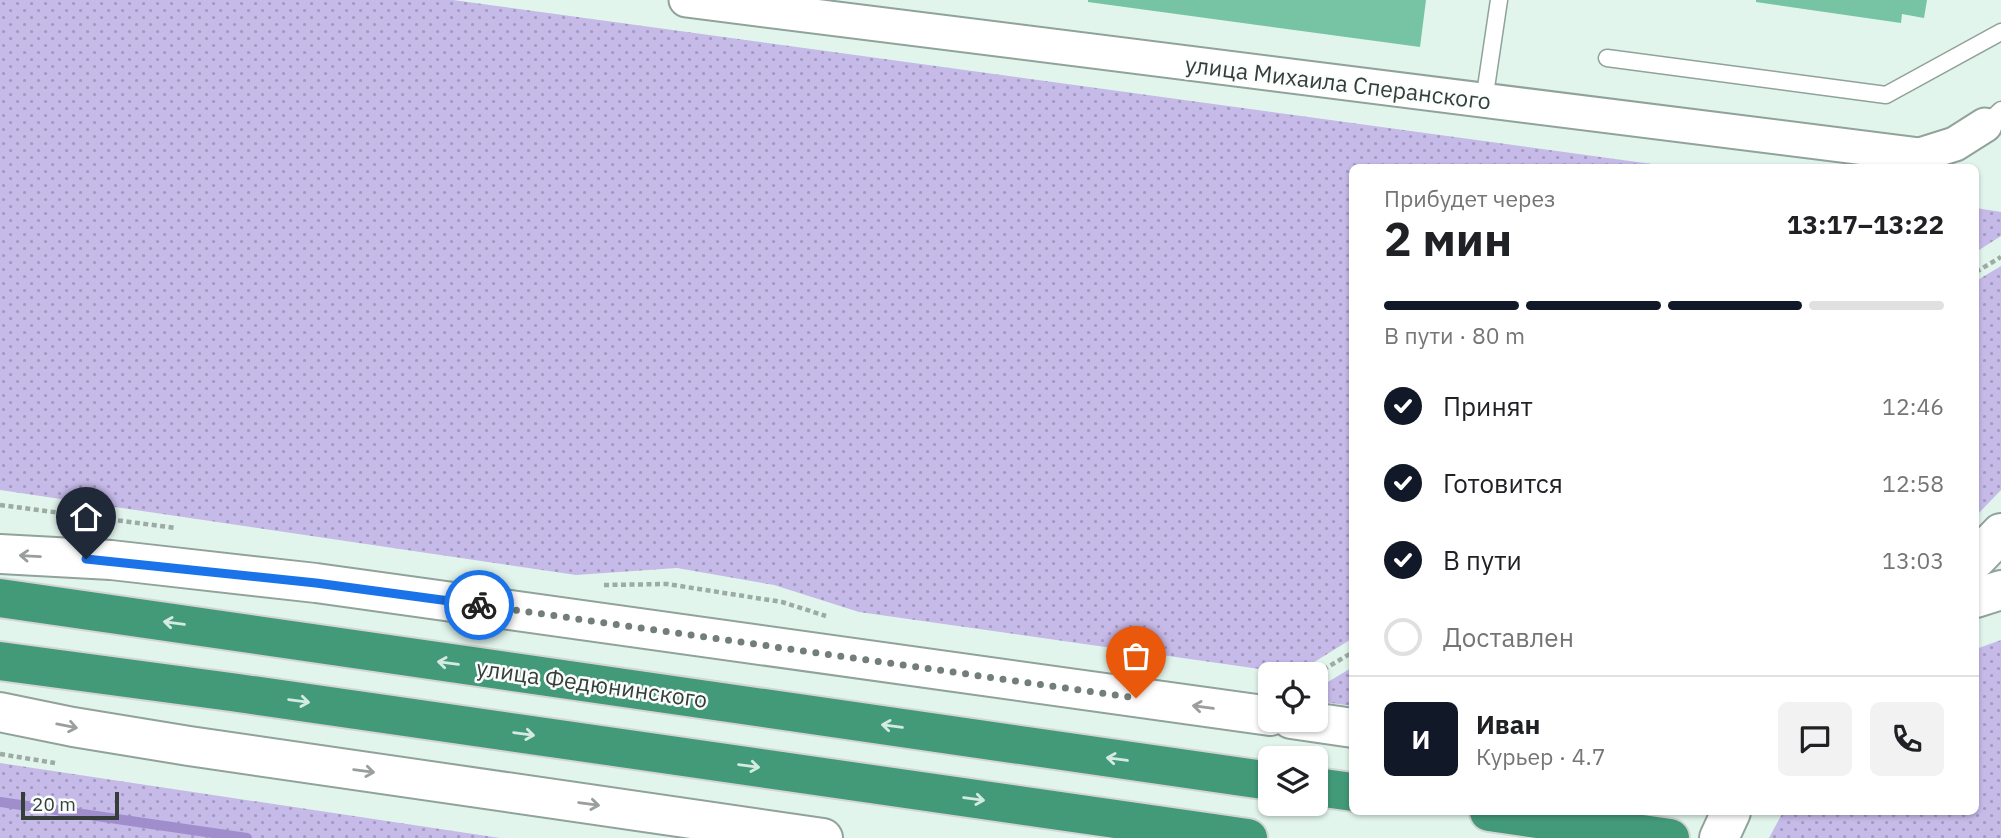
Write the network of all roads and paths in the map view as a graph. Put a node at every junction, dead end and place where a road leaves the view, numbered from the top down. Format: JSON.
{"nodes":[{"id":1,"x":686,"y":0,"type":"edge"},
{"id":2,"x":1499,"y":0,"type":"edge"},
{"id":3,"x":756,"y":4,"type":"edge"},
{"id":4,"x":2001,"y":32,"type":"edge"},
{"id":5,"x":1607,"y":58,"type":"dead end"},
{"id":6,"x":1484,"y":101,"type":"junction"},
{"id":7,"x":1993,"y":118,"type":"edge"},
{"id":8,"x":2001,"y":257,"type":"edge"},
{"id":9,"x":1979,"y":270,"type":"edge"},
{"id":10,"x":2001,"y":533,"type":"edge"},
{"id":11,"x":0,"y":554,"type":"edge"},
{"id":12,"x":1979,"y":556,"type":"edge"},
{"id":13,"x":2001,"y":590,"type":"edge"},
{"id":14,"x":1979,"y":597,"type":"edge"},
{"id":15,"x":0,"y":598,"type":"edge"},
{"id":16,"x":1349,"y":654,"type":"edge"},
{"id":17,"x":0,"y":661,"type":"edge"},
{"id":18,"x":1328,"y":667,"type":"edge"},
{"id":19,"x":0,"y":712,"type":"edge"},
{"id":20,"x":1258,"y":714,"type":"edge"},
{"id":21,"x":1328,"y":724,"type":"edge"},
{"id":22,"x":1349,"y":727,"type":"edge"},
{"id":23,"x":1258,"y":779,"type":"edge"},
{"id":24,"x":1328,"y":789,"type":"edge"},
{"id":25,"x":1349,"y":791,"type":"edge"},
{"id":26,"x":1510,"y":815,"type":"edge"},
{"id":27,"x":1730,"y":815,"type":"edge"},
{"id":28,"x":823,"y":838,"type":"edge"},
{"id":29,"x":1248,"y":838,"type":"edge"},
{"id":30,"x":1670,"y":838,"type":"edge"},
{"id":31,"x":1719,"y":838,"type":"edge"}],
"edges":[{"from":1,"to":3,"type":"street","name":"улица Михаила Сперанского"},
{"from":2,"to":6,"type":"lane"},
{"from":3,"to":6,"type":"street","name":"улица Михаила Сперанского"},
{"from":4,"to":5,"type":"lane"},
{"from":6,"to":7,"type":"street","name":"улица Михаила Сперанского"},
{"from":8,"to":9,"type":"path"},
{"from":10,"to":12,"type":"main road"},
{"from":20,"to":11,"type":"main road","one_way":true},
{"from":13,"to":14,"type":"main road"},
{"from":23,"to":15,"type":"highway","name":"улица Федюнинского","one_way":true},
{"from":16,"to":18,"type":"path"},
{"from":17,"to":29,"type":"highway","one_way":true},
{"from":19,"to":28,"type":"main road","one_way":true},
{"from":21,"to":22,"type":"main road"},
{"from":24,"to":25,"type":"highway"},
{"from":26,"to":30,"type":"highway"},
{"from":27,"to":31,"type":"main road"}]}
